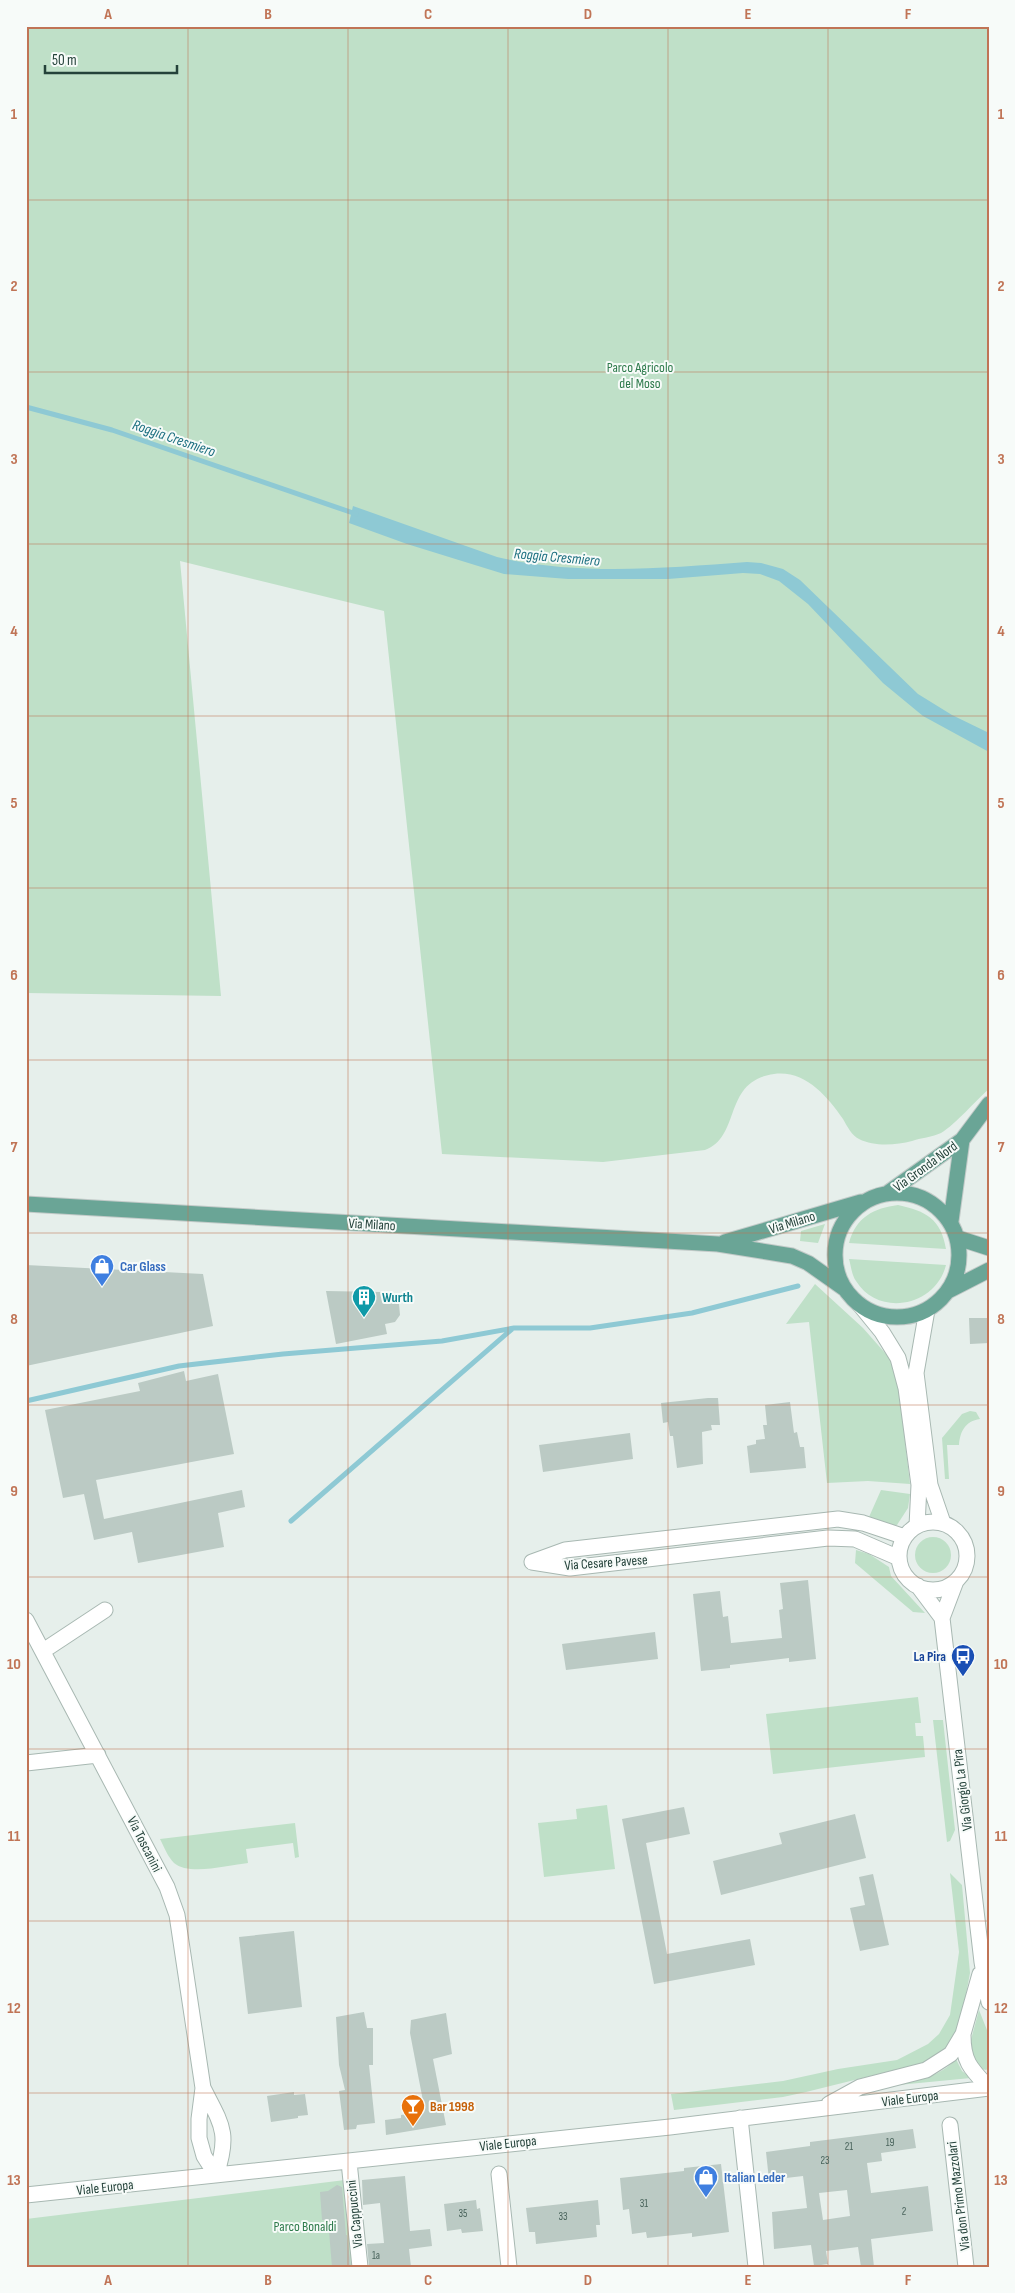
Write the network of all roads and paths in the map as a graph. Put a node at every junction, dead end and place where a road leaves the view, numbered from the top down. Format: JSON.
{"nodes":[{"id":1,"x":989,"y":1104,"type":"edge"},
{"id":2,"x":962,"y":1140,"type":"junction"},
{"id":3,"x":889,"y":1192,"type":"junction"},
{"id":4,"x":866,"y":1201,"type":"junction"},
{"id":5,"x":26,"y":1204,"type":"edge"},
{"id":6,"x":951,"y":1221,"type":"junction"},
{"id":7,"x":958,"y":1238,"type":"junction"},
{"id":8,"x":718,"y":1244,"type":"junction"},
{"id":9,"x":989,"y":1248,"type":"edge"},
{"id":10,"x":989,"y":1270,"type":"edge"},
{"id":11,"x":845,"y":1289,"type":"junction"},
{"id":12,"x":948,"y":1291,"type":"junction"},
{"id":13,"x":860,"y":1305,"type":"junction"},
{"id":14,"x":927,"y":1310,"type":"junction"},
{"id":15,"x":943,"y":1523,"type":"junction"},
{"id":16,"x":917,"y":1526,"type":"junction"},
{"id":17,"x":737,"y":1530,"type":"junction"},
{"id":18,"x":678,"y":1536,"type":"junction"},
{"id":19,"x":905,"y":1537,"type":"junction"},
{"id":20,"x":738,"y":1549,"type":"junction"},
{"id":21,"x":680,"y":1556,"type":"junction"},
{"id":22,"x":899,"y":1558,"type":"junction"},
{"id":23,"x":956,"y":1581,"type":"junction"},
{"id":24,"x":918,"y":1586,"type":"junction"},
{"id":25,"x":105,"y":1610,"type":"dead end"},
{"id":26,"x":942,"y":1618,"type":"junction"},
{"id":27,"x":26,"y":1620,"type":"edge"},
{"id":28,"x":42,"y":1651,"type":"junction"},
{"id":29,"x":98,"y":1755,"type":"junction"},
{"id":30,"x":26,"y":1763,"type":"edge"},
{"id":31,"x":982,"y":1962,"type":"junction"},
{"id":32,"x":989,"y":2002,"type":"edge"},
{"id":33,"x":963,"y":2034,"type":"junction"},
{"id":34,"x":203,"y":2088,"type":"junction"},
{"id":35,"x":989,"y":2088,"type":"edge"},
{"id":36,"x":822,"y":2108,"type":"junction"},
{"id":37,"x":740,"y":2118,"type":"junction"},
{"id":38,"x":950,"y":2125,"type":"dead end"},
{"id":39,"x":349,"y":2162,"type":"junction"},
{"id":40,"x":216,"y":2174,"type":"junction"},
{"id":41,"x":499,"y":2174,"type":"dead end"},
{"id":42,"x":26,"y":2195,"type":"edge"},
{"id":43,"x":360,"y":2267,"type":"edge"},
{"id":44,"x":509,"y":2267,"type":"edge"},
{"id":45,"x":756,"y":2267,"type":"edge"},
{"id":46,"x":966,"y":2267,"type":"edge"}],
"edges":[{"from":1,"to":2,"type":"main road","name":"Via Gronda Nord"},
{"from":2,"to":3,"type":"main road","name":"Via Gronda Nord"},
{"from":2,"to":6,"type":"main road","name":"Via Gronda Nord"},
{"from":3,"to":4,"type":"main road","name":"Via Milano"},
{"from":3,"to":6,"type":"main road","name":"Via Milano"},
{"from":4,"to":8,"type":"main road","name":"Via Milano"},
{"from":4,"to":11,"type":"main road","name":"Via Milano"},
{"from":5,"to":8,"type":"main road","name":"Via Milano"},
{"from":6,"to":7,"type":"main road","name":"Via Milano"},
{"from":7,"to":9,"type":"main road"},
{"from":7,"to":12,"type":"main road","name":"Via Milano"},
{"from":8,"to":11,"type":"main road","name":"Via Milano"},
{"from":10,"to":12,"type":"main road","name":"Via Milano"},
{"from":11,"to":13,"type":"main road","name":"Via Milano"},
{"from":12,"to":14,"type":"main road","name":"Via Milano"},
{"from":13,"to":14,"type":"main road","name":"Via Milano"},
{"from":13,"to":16,"type":"street"},
{"from":14,"to":15,"type":"street"},
{"from":15,"to":16,"type":"street"},
{"from":15,"to":23,"type":"street"},
{"from":16,"to":19,"type":"street"},
{"from":17,"to":18,"type":"street","name":"Via Cesare Pavese"},
{"from":17,"to":19,"type":"street","name":"Via Cesare Pavese"},
{"from":17,"to":20,"type":"street"},
{"from":18,"to":21,"type":"street"},
{"from":18,"to":21,"type":"street","name":"Via Cesare Pavese"},
{"from":19,"to":22,"type":"street"},
{"from":20,"to":21,"type":"street","name":"Via Cesare Pavese"},
{"from":20,"to":22,"type":"street","name":"Via Cesare Pavese"},
{"from":22,"to":24,"type":"street"},
{"from":23,"to":24,"type":"street"},
{"from":23,"to":26,"type":"street","name":"Via Giorgio La Pira"},
{"from":24,"to":26,"type":"street"},
{"from":25,"to":28,"type":"street"},
{"from":26,"to":31,"type":"street","name":"Via Giorgio La Pira"},
{"from":27,"to":28,"type":"street","name":"Via Toscanini"},
{"from":28,"to":29,"type":"street","name":"Via Toscanini"},
{"from":29,"to":30,"type":"street"},
{"from":29,"to":34,"type":"street","name":"Via Toscanini"},
{"from":31,"to":32,"type":"street","name":"Via Giorgio La Pira"},
{"from":31,"to":33,"type":"street"},
{"from":33,"to":35,"type":"street"},
{"from":33,"to":36,"type":"street"},
{"from":34,"to":40,"type":"street","name":"Via Toscanini"},
{"from":34,"to":40,"type":"street","name":"Via Toscanini"},
{"from":35,"to":36,"type":"street","name":"Viale Europa"},
{"from":36,"to":37,"type":"street","name":"Viale Europa"},
{"from":37,"to":39,"type":"street","name":"Viale Europa"},
{"from":37,"to":45,"type":"street"},
{"from":38,"to":46,"type":"street","name":"Via don Primo Mazzolari"},
{"from":39,"to":40,"type":"street","name":"Viale Europa"},
{"from":39,"to":43,"type":"street","name":"Via Cappuccini"},
{"from":40,"to":42,"type":"street","name":"Viale Europa"},
{"from":41,"to":44,"type":"street"}]}
